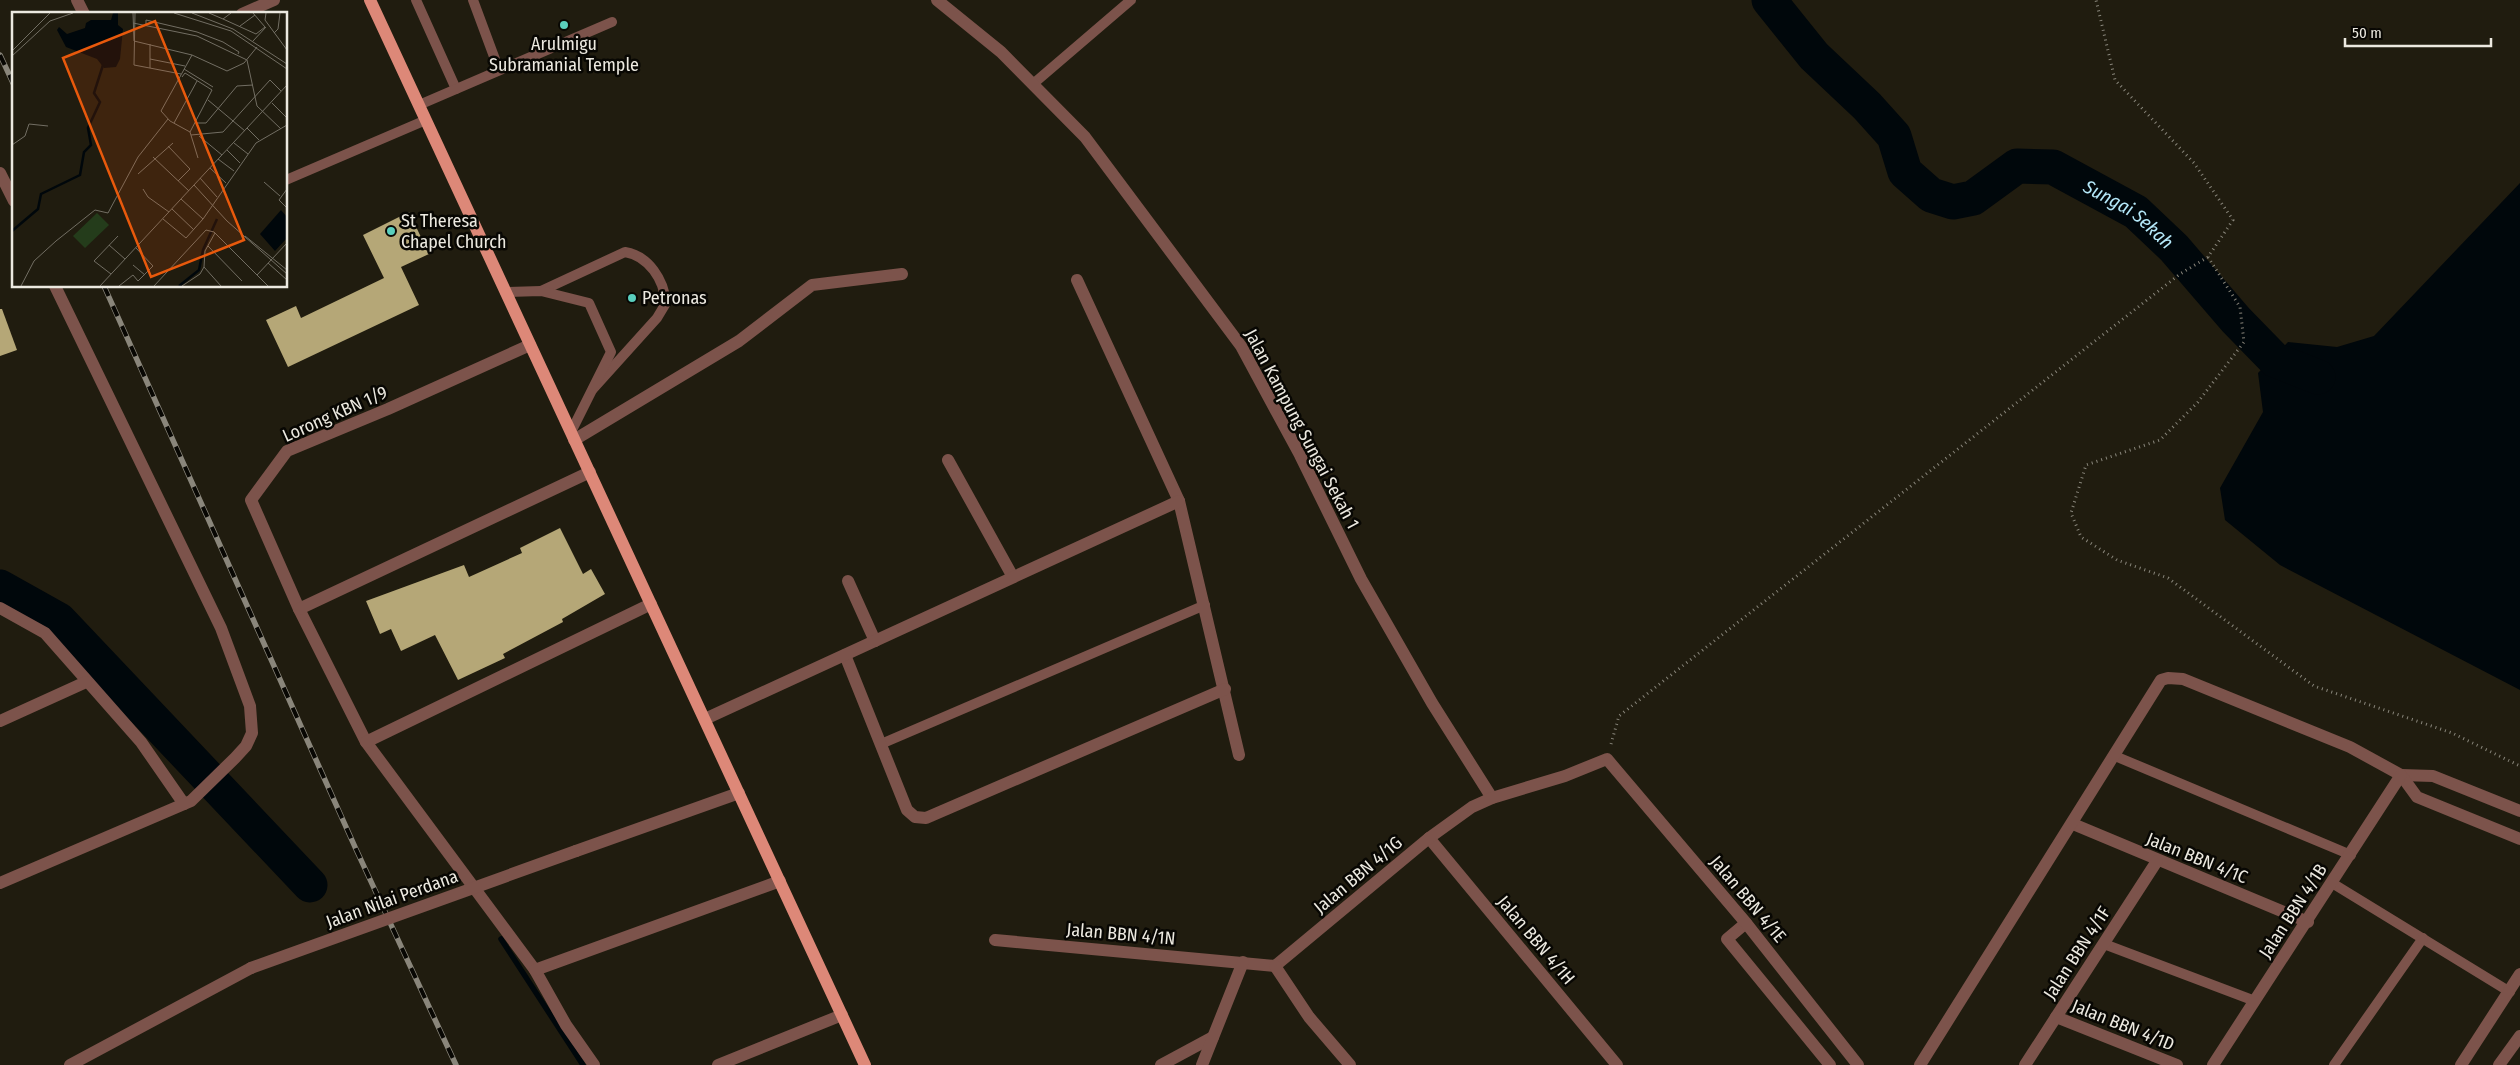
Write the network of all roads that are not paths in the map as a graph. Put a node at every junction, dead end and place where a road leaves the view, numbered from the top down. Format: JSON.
{"nodes":[{"id":1,"x":77,"y":0,"type":"edge"},
{"id":2,"x":274,"y":0,"type":"edge"},
{"id":3,"x":370,"y":0,"type":"edge"},
{"id":4,"x":416,"y":0,"type":"edge"},
{"id":5,"x":473,"y":0,"type":"edge"},
{"id":6,"x":937,"y":0,"type":"edge"},
{"id":7,"x":1131,"y":0,"type":"edge"},
{"id":8,"x":83,"y":12,"type":"edge"},
{"id":9,"x":247,"y":12,"type":"edge"},
{"id":10,"x":612,"y":22,"type":"dead end"},
{"id":11,"x":498,"y":70,"type":"junction"},
{"id":12,"x":1033,"y":84,"type":"junction"},
{"id":13,"x":456,"y":89,"type":"junction"},
{"id":14,"x":419,"y":105,"type":"junction"},
{"id":15,"x":426,"y":120,"type":"junction"},
{"id":16,"x":0,"y":173,"type":"edge"},
{"id":17,"x":288,"y":179,"type":"edge"},
{"id":18,"x":12,"y":197,"type":"edge"},
{"id":19,"x":902,"y":274,"type":"dead end"},
{"id":20,"x":1077,"y":280,"type":"dead end"},
{"id":21,"x":56,"y":288,"type":"edge"},
{"id":22,"x":541,"y":291,"type":"junction"},
{"id":23,"x":505,"y":292,"type":"junction"},
{"id":24,"x":530,"y":345,"type":"junction"},
{"id":25,"x":593,"y":389,"type":"junction"},
{"id":26,"x":573,"y":436,"type":"junction"},
{"id":27,"x":948,"y":460,"type":"dead end"},
{"id":28,"x":590,"y":472,"type":"junction"},
{"id":29,"x":1178,"y":501,"type":"junction"},
{"id":30,"x":1013,"y":577,"type":"junction"},
{"id":31,"x":848,"y":581,"type":"dead end"},
{"id":32,"x":651,"y":604,"type":"junction"},
{"id":33,"x":1205,"y":605,"type":"junction"},
{"id":34,"x":0,"y":608,"type":"edge"},
{"id":35,"x":299,"y":609,"type":"junction"},
{"id":36,"x":875,"y":641,"type":"junction"},
{"id":37,"x":845,"y":655,"type":"junction"},
{"id":38,"x":86,"y":682,"type":"junction"},
{"id":39,"x":1225,"y":689,"type":"junction"},
{"id":40,"x":704,"y":720,"type":"junction"},
{"id":41,"x":0,"y":721,"type":"edge"},
{"id":42,"x":366,"y":742,"type":"junction"},
{"id":43,"x":881,"y":744,"type":"junction"},
{"id":44,"x":1239,"y":755,"type":"dead end"},
{"id":45,"x":2115,"y":756,"type":"junction"},
{"id":46,"x":1607,"y":759,"type":"joint"},
{"id":47,"x":2402,"y":775,"type":"junction"},
{"id":48,"x":739,"y":793,"type":"junction"},
{"id":49,"x":1492,"y":798,"type":"junction"},
{"id":50,"x":187,"y":803,"type":"junction"},
{"id":51,"x":2520,"y":811,"type":"edge"},
{"id":52,"x":2073,"y":824,"type":"junction"},
{"id":53,"x":1429,"y":838,"type":"junction"},
{"id":54,"x":2520,"y":839,"type":"edge"},
{"id":55,"x":2352,"y":855,"type":"junction"},
{"id":56,"x":2157,"y":861,"type":"junction"},
{"id":57,"x":780,"y":881,"type":"junction"},
{"id":58,"x":0,"y":883,"type":"edge"},
{"id":59,"x":2332,"y":883,"type":"junction"},
{"id":60,"x":2308,"y":922,"type":"junction"},
{"id":61,"x":1746,"y":923,"type":"junction"},
{"id":62,"x":2423,"y":938,"type":"junction"},
{"id":63,"x":995,"y":940,"type":"dead end"},
{"id":64,"x":2104,"y":944,"type":"junction"},
{"id":65,"x":1243,"y":962,"type":"junction"},
{"id":66,"x":1275,"y":966,"type":"junction"},
{"id":67,"x":535,"y":970,"type":"junction"},
{"id":68,"x":2520,"y":974,"type":"edge"},
{"id":69,"x":2510,"y":992,"type":"junction"},
{"id":70,"x":2255,"y":1001,"type":"junction"},
{"id":71,"x":842,"y":1015,"type":"junction"},
{"id":72,"x":2056,"y":1017,"type":"junction"},
{"id":73,"x":2520,"y":1036,"type":"edge"},
{"id":74,"x":1213,"y":1037,"type":"junction"},
{"id":75,"x":1343,"y":1063,"type":"edge"},
{"id":76,"x":70,"y":1065,"type":"edge"},
{"id":77,"x":594,"y":1065,"type":"edge"},
{"id":78,"x":718,"y":1065,"type":"edge"},
{"id":79,"x":865,"y":1065,"type":"edge"},
{"id":80,"x":1161,"y":1065,"type":"edge"},
{"id":81,"x":1202,"y":1065,"type":"edge"},
{"id":82,"x":1617,"y":1065,"type":"edge"},
{"id":83,"x":1830,"y":1065,"type":"edge"},
{"id":84,"x":1858,"y":1065,"type":"edge"},
{"id":85,"x":1920,"y":1065,"type":"edge"},
{"id":86,"x":2025,"y":1065,"type":"edge"},
{"id":87,"x":2177,"y":1065,"type":"edge"},
{"id":88,"x":2213,"y":1065,"type":"edge"},
{"id":89,"x":2334,"y":1065,"type":"edge"},
{"id":90,"x":2461,"y":1065,"type":"edge"},
{"id":91,"x":2499,"y":1065,"type":"edge"}],
"edges":[{"from":1,"to":8,"type":"street"},
{"from":2,"to":9,"type":"street"},
{"from":3,"to":14,"type":"main road"},
{"from":4,"to":13,"type":"lane"},
{"from":5,"to":11,"type":"lane"},
{"from":6,"to":12,"type":"street","name":"Jalan Kampung Sungai Sekah 1"},
{"from":7,"to":12,"type":"lane"},
{"from":10,"to":11,"type":"lane"},
{"from":11,"to":13,"type":"lane"},
{"from":12,"to":49,"type":"street","name":"Jalan Kampung Sungai Sekah 1"},
{"from":13,"to":14,"type":"lane"},
{"from":14,"to":15,"type":"main road"},
{"from":15,"to":17,"type":"lane"},
{"from":15,"to":23,"type":"main road"},
{"from":16,"to":18,"type":"street"},
{"from":19,"to":26,"type":"street"},
{"from":20,"to":29,"type":"street"},
{"from":21,"to":50,"type":"street"},
{"from":22,"to":23,"type":"lane"},
{"from":22,"to":25,"type":"lane"},
{"from":22,"to":25,"type":"lane"},
{"from":23,"to":24,"type":"main road"},
{"from":24,"to":26,"type":"main road"},
{"from":24,"to":35,"type":"street","name":"Lorong KBN 1/9"},
{"from":25,"to":26,"type":"lane"},
{"from":26,"to":28,"type":"main road"},
{"from":27,"to":30,"type":"street"},
{"from":28,"to":32,"type":"main road"},
{"from":28,"to":35,"type":"street"},
{"from":29,"to":30,"type":"street"},
{"from":29,"to":33,"type":"street"},
{"from":30,"to":36,"type":"street"},
{"from":31,"to":36,"type":"street"},
{"from":32,"to":40,"type":"main road"},
{"from":32,"to":42,"type":"street"},
{"from":33,"to":39,"type":"street"},
{"from":33,"to":43,"type":"lane"},
{"from":34,"to":38,"type":"street"},
{"from":35,"to":42,"type":"street"},
{"from":36,"to":37,"type":"street"},
{"from":37,"to":40,"type":"street"},
{"from":37,"to":43,"type":"street"},
{"from":38,"to":41,"type":"street"},
{"from":38,"to":50,"type":"street"},
{"from":39,"to":43,"type":"street"},
{"from":39,"to":44,"type":"street"},
{"from":40,"to":48,"type":"main road"},
{"from":42,"to":67,"type":"street"},
{"from":45,"to":47,"type":"street"},
{"from":45,"to":52,"type":"street"},
{"from":45,"to":55,"type":"lane"},
{"from":46,"to":49,"type":"street","name":"Jalan BBN 4/1G"},
{"from":46,"to":61,"type":"street","name":"Jalan BBN 4/1E"},
{"from":47,"to":51,"type":"street"},
{"from":47,"to":54,"type":"street"},
{"from":47,"to":55,"type":"street","name":"Jalan BBN 4/1B"},
{"from":48,"to":57,"type":"main road"},
{"from":48,"to":76,"type":"street","name":"Jalan Nilai Perdana","bridge":true},
{"from":49,"to":53,"type":"street","name":"Jalan BBN 4/1G"},
{"from":50,"to":58,"type":"street"},
{"from":52,"to":56,"type":"street","name":"Jalan BBN 4/1C"},
{"from":52,"to":85,"type":"street"},
{"from":53,"to":66,"type":"street","name":"Jalan BBN 4/1G"},
{"from":53,"to":82,"type":"street","name":"Jalan BBN 4/1H"},
{"from":55,"to":59,"type":"street","name":"Jalan BBN 4/1B"},
{"from":56,"to":60,"type":"street","name":"Jalan BBN 4/1C"},
{"from":56,"to":64,"type":"street","name":"Jalan BBN 4/1F"},
{"from":57,"to":67,"type":"street"},
{"from":57,"to":71,"type":"main road"},
{"from":59,"to":60,"type":"street","name":"Jalan BBN 4/1B"},
{"from":59,"to":62,"type":"lane"},
{"from":60,"to":70,"type":"street","name":"Jalan BBN 4/1B"},
{"from":61,"to":83,"type":"street"},
{"from":61,"to":84,"type":"street","name":"Jalan BBN 4/1E"},
{"from":62,"to":69,"type":"lane"},
{"from":62,"to":89,"type":"lane"},
{"from":63,"to":65,"type":"street","name":"Jalan BBN 4/1N"},
{"from":64,"to":70,"type":"lane"},
{"from":64,"to":72,"type":"street","name":"Jalan BBN 4/1F"},
{"from":65,"to":66,"type":"street"},
{"from":65,"to":74,"type":"street"},
{"from":66,"to":75,"type":"street"},
{"from":67,"to":77,"type":"street"},
{"from":68,"to":69,"type":"street"},
{"from":69,"to":90,"type":"street"},
{"from":70,"to":88,"type":"street","name":"Jalan BBN 4/1B"},
{"from":71,"to":78,"type":"street"},
{"from":71,"to":79,"type":"main road"},
{"from":72,"to":86,"type":"street","name":"Jalan BBN 4/1F"},
{"from":72,"to":87,"type":"street","name":"Jalan BBN 4/1D"},
{"from":73,"to":91,"type":"street"},
{"from":74,"to":80,"type":"street"},
{"from":74,"to":81,"type":"street"}]}
